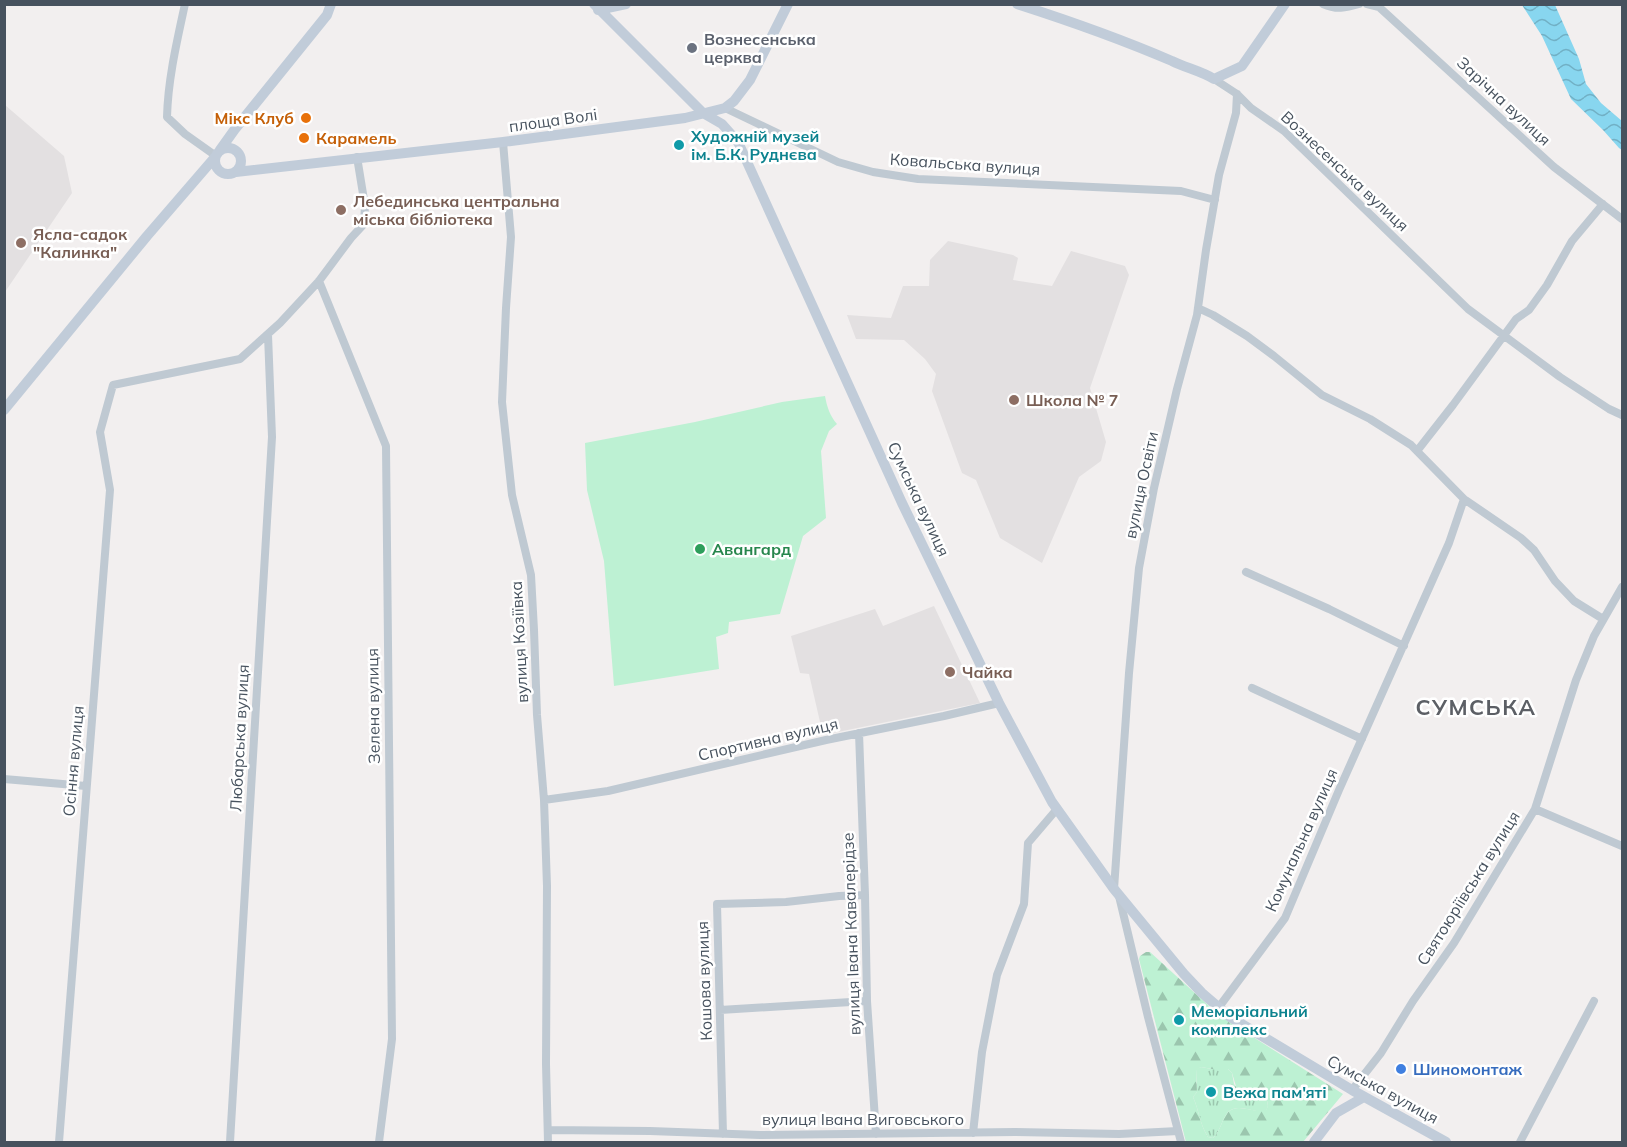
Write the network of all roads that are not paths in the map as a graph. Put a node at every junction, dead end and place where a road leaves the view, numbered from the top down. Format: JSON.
{"nodes":[{"id":1,"x":185,"y":4,"type":"edge"},
{"id":2,"x":331,"y":4,"type":"edge"},
{"id":3,"x":626,"y":4,"type":"edge"},
{"id":4,"x":788,"y":4,"type":"edge"},
{"id":5,"x":1017,"y":4,"type":"edge"},
{"id":6,"x":1285,"y":4,"type":"edge"},
{"id":7,"x":1323,"y":4,"type":"edge"},
{"id":8,"x":1359,"y":4,"type":"edge"},
{"id":9,"x":1367,"y":4,"type":"edge"},
{"id":10,"x":596,"y":7,"type":"edge"},
{"id":11,"x":1214,"y":79,"type":"junction"},
{"id":12,"x":1237,"y":94,"type":"junction"},
{"id":13,"x":725,"y":108,"type":"junction"},
{"id":14,"x":703,"y":113,"type":"junction"},
{"id":15,"x":235,"y":129,"type":"junction"},
{"id":16,"x":503,"y":142,"type":"junction"},
{"id":17,"x":218,"y":153,"type":"junction"},
{"id":18,"x":240,"y":155,"type":"junction"},
{"id":19,"x":357,"y":157,"type":"junction"},
{"id":20,"x":260,"y":168,"type":"junction"},
{"id":21,"x":236,"y":171,"type":"junction"},
{"id":22,"x":224,"y":174,"type":"junction"},
{"id":23,"x":197,"y":177,"type":"junction"},
{"id":24,"x":1215,"y":200,"type":"junction"},
{"id":25,"x":1603,"y":204,"type":"junction"},
{"id":26,"x":1623,"y":219,"type":"edge"},
{"id":27,"x":319,"y":281,"type":"junction"},
{"id":28,"x":1198,"y":308,"type":"junction"},
{"id":29,"x":268,"y":335,"type":"junction"},
{"id":30,"x":1503,"y":336,"type":"junction"},
{"id":31,"x":4,"y":410,"type":"edge"},
{"id":32,"x":1623,"y":415,"type":"edge"},
{"id":33,"x":1417,"y":451,"type":"junction"},
{"id":34,"x":1464,"y":499,"type":"junction"},
{"id":35,"x":1246,"y":572,"type":"dead end"},
{"id":36,"x":1623,"y":587,"type":"edge"},
{"id":37,"x":1603,"y":620,"type":"junction"},
{"id":38,"x":1404,"y":646,"type":"junction"},
{"id":39,"x":1252,"y":688,"type":"dead end"},
{"id":40,"x":999,"y":703,"type":"junction"},
{"id":41,"x":859,"y":734,"type":"junction"},
{"id":42,"x":1362,"y":739,"type":"junction"},
{"id":43,"x":4,"y":779,"type":"edge"},
{"id":44,"x":86,"y":786,"type":"junction"},
{"id":45,"x":544,"y":800,"type":"junction"},
{"id":46,"x":1057,"y":809,"type":"junction"},
{"id":47,"x":1534,"y":809,"type":"junction"},
{"id":48,"x":1623,"y":846,"type":"edge"},
{"id":49,"x":1116,"y":892,"type":"junction"},
{"id":50,"x":865,"y":895,"type":"junction"},
{"id":51,"x":867,"y":1001,"type":"junction"},
{"id":52,"x":1594,"y":1001,"type":"dead end"},
{"id":53,"x":1218,"y":1007,"type":"junction"},
{"id":54,"x":720,"y":1010,"type":"junction"},
{"id":55,"x":1352,"y":1090,"type":"junction"},
{"id":56,"x":1365,"y":1097,"type":"junction"},
{"id":57,"x":548,"y":1130,"type":"junction"},
{"id":58,"x":1178,"y":1131,"type":"junction"},
{"id":59,"x":973,"y":1133,"type":"junction"},
{"id":60,"x":723,"y":1134,"type":"junction"},
{"id":61,"x":876,"y":1134,"type":"junction"},
{"id":62,"x":59,"y":1143,"type":"edge"},
{"id":63,"x":230,"y":1143,"type":"edge"},
{"id":64,"x":379,"y":1143,"type":"edge"},
{"id":65,"x":548,"y":1143,"type":"edge"},
{"id":66,"x":1180,"y":1143,"type":"edge"},
{"id":67,"x":1314,"y":1143,"type":"edge"},
{"id":68,"x":1446,"y":1143,"type":"edge"},
{"id":69,"x":1520,"y":1143,"type":"edge"}],
"edges":[{"from":1,"to":17,"type":"street"},
{"from":2,"to":15,"type":"main road"},
{"from":3,"to":10,"type":"main road"},
{"from":4,"to":13,"type":"main road"},
{"from":5,"to":11,"type":"main road","name":"Вознесенська вулиця"},
{"from":6,"to":11,"type":"main road"},
{"from":7,"to":8,"type":"street"},
{"from":9,"to":25,"type":"street","name":"Зарічна вулиця"},
{"from":10,"to":14,"type":"main road"},
{"from":11,"to":12,"type":"street","name":"Вознесенська вулиця"},
{"from":12,"to":24,"type":"street","name":"вулиця Освіти"},
{"from":12,"to":30,"type":"street","name":"Вознесенська вулиця"},
{"from":13,"to":14,"type":"main road","name":"площа Волі"},
{"from":13,"to":24,"type":"street","name":"Ковальська вулиця"},
{"from":14,"to":16,"type":"main road","name":"площа Волі"},
{"from":14,"to":40,"type":"main road","name":"Сумська вулиця"},
{"from":15,"to":17,"type":"main road"},
{"from":15,"to":18,"type":"main road"},
{"from":16,"to":19,"type":"main road","name":"площа Волі"},
{"from":16,"to":45,"type":"street","name":"вулиця Козіївка"},
{"from":17,"to":18,"type":"main road"},
{"from":17,"to":22,"type":"main road"},
{"from":17,"to":23,"type":"main road"},
{"from":18,"to":20,"type":"main road"},
{"from":18,"to":21,"type":"main road"},
{"from":19,"to":20,"type":"main road","name":"площа Волі"},
{"from":19,"to":27,"type":"street"},
{"from":20,"to":21,"type":"main road","name":"площа Волі"},
{"from":21,"to":22,"type":"main road","name":"площа Волі"},
{"from":22,"to":23,"type":"main road","name":"площа Волі"},
{"from":23,"to":31,"type":"main road"},
{"from":24,"to":28,"type":"street","name":"вулиця Освіти"},
{"from":25,"to":26,"type":"street","name":"Зарічна вулиця"},
{"from":25,"to":30,"type":"street"},
{"from":27,"to":29,"type":"street"},
{"from":27,"to":64,"type":"street","name":"Зелена вулиця"},
{"from":28,"to":33,"type":"street"},
{"from":28,"to":49,"type":"street","name":"вулиця Освіти"},
{"from":29,"to":44,"type":"street","name":"Осіння вулиця"},
{"from":29,"to":63,"type":"street","name":"Любарська вулиця"},
{"from":30,"to":32,"type":"street","name":"Вознесенська вулиця"},
{"from":30,"to":33,"type":"street"},
{"from":33,"to":34,"type":"street"},
{"from":34,"to":37,"type":"street"},
{"from":34,"to":38,"type":"street","name":"Комунальна вулиця"},
{"from":35,"to":38,"type":"street"},
{"from":36,"to":37,"type":"street","name":"Святоюріївська вулиця"},
{"from":37,"to":47,"type":"street","name":"Святоюріївська вулиця"},
{"from":38,"to":42,"type":"street","name":"Комунальна вулиця"},
{"from":39,"to":42,"type":"street"},
{"from":40,"to":41,"type":"street","name":"Спортивна вулиця"},
{"from":40,"to":46,"type":"main road","name":"Сумська вулиця"},
{"from":41,"to":45,"type":"street","name":"Спортивна вулиця"},
{"from":41,"to":50,"type":"street","name":"вулиця Івана Кавалерідзе"},
{"from":42,"to":53,"type":"street","name":"Комунальна вулиця"},
{"from":43,"to":44,"type":"street"},
{"from":44,"to":62,"type":"street","name":"Осіння вулиця"},
{"from":45,"to":57,"type":"street","name":"вулиця Козіївка"},
{"from":46,"to":49,"type":"main road","name":"Сумська вулиця"},
{"from":46,"to":59,"type":"street"},
{"from":47,"to":48,"type":"street"},
{"from":47,"to":55,"type":"street","name":"Святоюріївська вулиця"},
{"from":49,"to":53,"type":"main road","name":"Сумська вулиця"},
{"from":49,"to":58,"type":"street","name":"Сумська вулиця"},
{"from":50,"to":51,"type":"street","name":"вулиця Івана Кавалерідзе"},
{"from":50,"to":54,"type":"street","name":"Кошова вулиця"},
{"from":51,"to":54,"type":"street"},
{"from":51,"to":61,"type":"street","name":"вулиця Івана Кавалерідзе"},
{"from":52,"to":69,"type":"street"},
{"from":53,"to":55,"type":"main road","name":"Сумська вулиця"},
{"from":54,"to":60,"type":"street","name":"Кошова вулиця"},
{"from":55,"to":56,"type":"main road","name":"Сумська вулиця"},
{"from":56,"to":67,"type":"main road"},
{"from":56,"to":68,"type":"main road","name":"Сумська вулиця"},
{"from":57,"to":60,"type":"street","name":"вулиця Івана Виговського"},
{"from":57,"to":65,"type":"street","name":"вулиця Козіївка"},
{"from":58,"to":59,"type":"street","name":"вулиця Івана Виговського"},
{"from":58,"to":66,"type":"street","name":"Сумська вулиця"},
{"from":59,"to":61,"type":"street","name":"вулиця Івана Виговського"},
{"from":60,"to":61,"type":"street","name":"вулиця Івана Виговського"}]}
